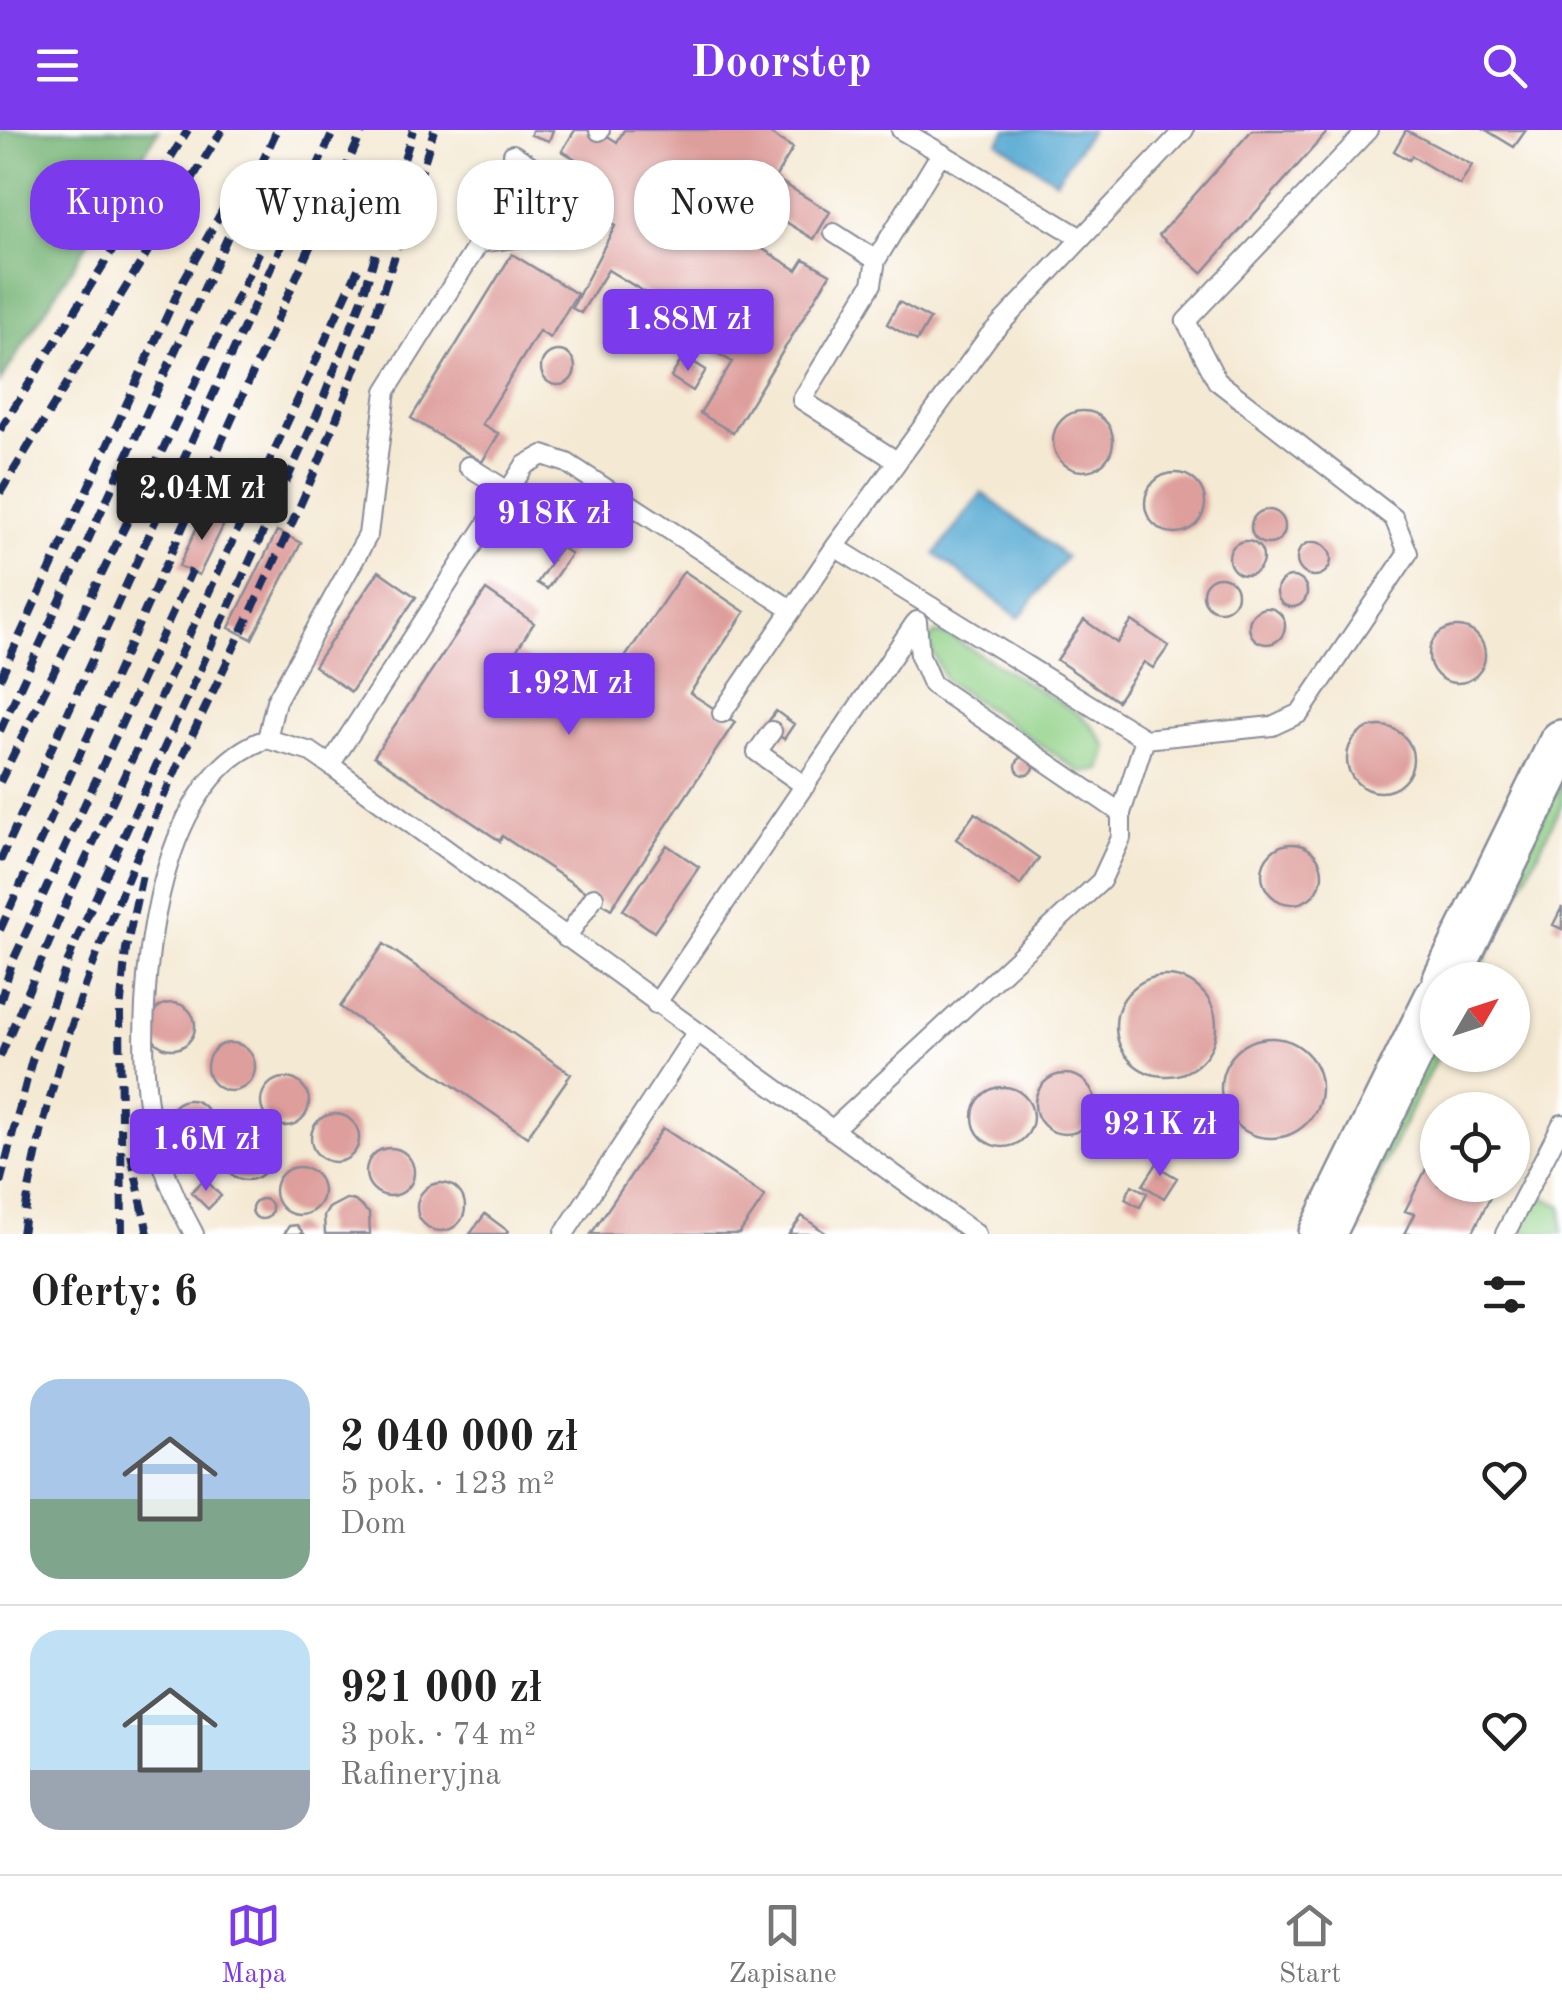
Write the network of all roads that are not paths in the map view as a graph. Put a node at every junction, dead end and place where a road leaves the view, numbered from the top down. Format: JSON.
{"nodes":[{"id":1,"x":902,"y":130,"type":"edge"},
{"id":2,"x":1184,"y":130,"type":"edge"},
{"id":3,"x":1368,"y":130,"type":"edge"},
{"id":4,"x":941,"y":153,"type":"junction"},
{"id":5,"x":513,"y":154,"type":"dead end"},
{"id":6,"x":834,"y":233,"type":"dead end"},
{"id":7,"x":1081,"y":238,"type":"junction"},
{"id":8,"x":876,"y":260,"type":"junction"},
{"id":9,"x":895,"y":460,"type":"junction"},
{"id":10,"x":468,"y":466,"type":"dead end"},
{"id":11,"x":508,"y":492,"type":"junction"},
{"id":12,"x":835,"y":546,"type":"junction"},
{"id":13,"x":928,"y":604,"type":"junction"},
{"id":14,"x":792,"y":610,"type":"junction"},
{"id":15,"x":916,"y":623,"type":"junction"},
{"id":16,"x":722,"y":713,"type":"dead end"},
{"id":17,"x":772,"y":731,"type":"dead end"},
{"id":18,"x":267,"y":740,"type":"junction"},
{"id":19,"x":1145,"y":740,"type":"junction"},
{"id":20,"x":1562,"y":743,"type":"edge"},
{"id":21,"x":330,"y":765,"type":"junction"},
{"id":22,"x":805,"y":786,"type":"junction"},
{"id":23,"x":1121,"y":812,"type":"junction"},
{"id":24,"x":594,"y":897,"type":"dead end"},
{"id":25,"x":566,"y":938,"type":"junction"},
{"id":26,"x":1455,"y":962,"type":"edge"},
{"id":27,"x":656,"y":1004,"type":"junction"},
{"id":28,"x":696,"y":1033,"type":"junction"},
{"id":29,"x":1420,"y":1034,"type":"edge"},
{"id":30,"x":1562,"y":1124,"type":"edge"},
{"id":31,"x":832,"y":1130,"type":"junction"},
{"id":32,"x":194,"y":1234,"type":"edge"},
{"id":33,"x":564,"y":1234,"type":"edge"},
{"id":34,"x":976,"y":1234,"type":"edge"},
{"id":35,"x":1322,"y":1234,"type":"edge"},
{"id":36,"x":1504,"y":1234,"type":"edge"}],
"edges":[{"from":1,"to":4,"type":"lane"},
{"from":2,"to":7,"type":"lane"},
{"from":3,"to":19,"type":"lane"},
{"from":4,"to":7,"type":"lane"},
{"from":4,"to":8,"type":"lane"},
{"from":5,"to":18,"type":"lane"},
{"from":6,"to":8,"type":"lane"},
{"from":7,"to":9,"type":"lane"},
{"from":8,"to":9,"type":"lane"},
{"from":9,"to":12,"type":"lane"},
{"from":10,"to":11,"type":"lane"},
{"from":11,"to":14,"type":"lane"},
{"from":11,"to":21,"type":"lane"},
{"from":12,"to":13,"type":"lane"},
{"from":12,"to":14,"type":"lane"},
{"from":13,"to":15,"type":"lane"},
{"from":13,"to":19,"type":"lane"},
{"from":14,"to":16,"type":"lane"},
{"from":15,"to":22,"type":"lane"},
{"from":15,"to":23,"type":"lane"},
{"from":17,"to":22,"type":"lane"},
{"from":18,"to":21,"type":"lane"},
{"from":18,"to":32,"type":"lane"},
{"from":19,"to":23,"type":"lane"},
{"from":20,"to":26,"type":"street"},
{"from":21,"to":25,"type":"lane"},
{"from":22,"to":27,"type":"lane"},
{"from":23,"to":31,"type":"lane"},
{"from":24,"to":25,"type":"lane"},
{"from":25,"to":27,"type":"lane"},
{"from":27,"to":28,"type":"lane"},
{"from":28,"to":31,"type":"lane"},
{"from":28,"to":33,"type":"lane"},
{"from":29,"to":35,"type":"street"},
{"from":30,"to":36,"type":"lane"},
{"from":31,"to":34,"type":"lane"}]}
